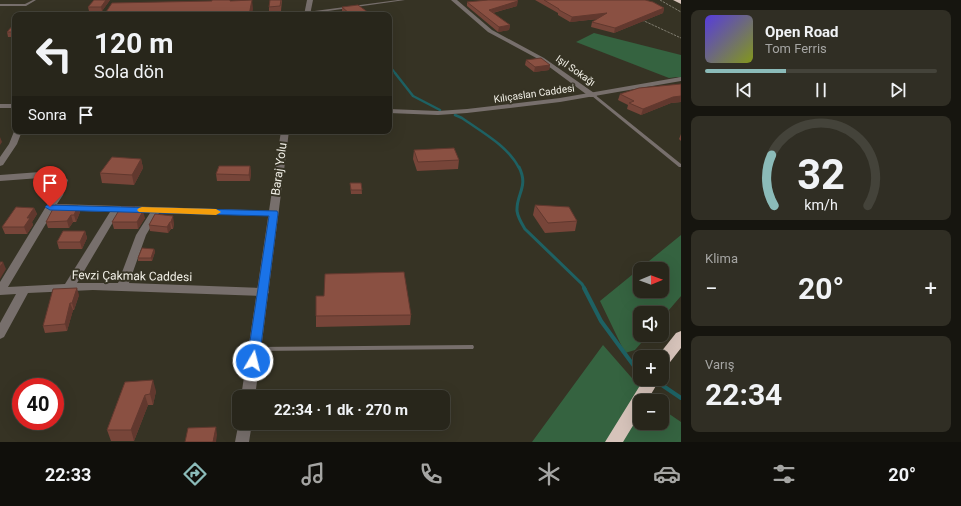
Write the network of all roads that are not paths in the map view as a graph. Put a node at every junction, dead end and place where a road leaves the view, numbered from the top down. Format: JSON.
{"nodes":[{"id":1,"x":35,"y":0,"type":"edge"},
{"id":2,"x":310,"y":0,"type":"edge"},
{"id":3,"x":404,"y":0,"type":"edge"},
{"id":4,"x":454,"y":0,"type":"edge"},
{"id":5,"x":676,"y":0,"type":"edge"},
{"id":6,"x":681,"y":2,"type":"edge"},
{"id":7,"x":0,"y":5,"type":"edge"},
{"id":8,"x":307,"y":12,"type":"edge"},
{"id":9,"x":321,"y":12,"type":"edge"},
{"id":10,"x":681,"y":79,"type":"edge"},
{"id":11,"x":593,"y":94,"type":"junction"},
{"id":12,"x":0,"y":106,"type":"edge"},
{"id":13,"x":12,"y":106,"type":"edge"},
{"id":14,"x":392,"y":111,"type":"edge"},
{"id":15,"x":17,"y":134,"type":"edge"},
{"id":16,"x":284,"y":134,"type":"edge"},
{"id":17,"x":0,"y":163,"type":"edge"},
{"id":18,"x":681,"y":166,"type":"edge"},
{"id":19,"x":0,"y":178,"type":"edge"},
{"id":20,"x":50,"y":207,"type":"junction"},
{"id":21,"x":116,"y":209,"type":"junction"},
{"id":22,"x":156,"y":210,"type":"junction"},
{"id":23,"x":274,"y":213,"type":"junction"},
{"id":24,"x":122,"y":287,"type":"junction"},
{"id":25,"x":68,"y":288,"type":"junction"},
{"id":26,"x":24,"y":290,"type":"junction"},
{"id":27,"x":0,"y":291,"type":"edge"},
{"id":28,"x":263,"y":292,"type":"junction"},
{"id":29,"x":0,"y":334,"type":"edge"},
{"id":30,"x":681,"y":338,"type":"edge"},
{"id":31,"x":471,"y":347,"type":"dead end"},
{"id":32,"x":255,"y":349,"type":"junction"},
{"id":33,"x":669,"y":353,"type":"edge"},
{"id":34,"x":648,"y":386,"type":"edge"},
{"id":35,"x":249,"y":390,"type":"edge"},
{"id":36,"x":244,"y":430,"type":"edge"},
{"id":37,"x":242,"y":442,"type":"edge"},
{"id":38,"x":614,"y":442,"type":"edge"}],
"edges":[{"from":1,"to":7,"type":"lane"},
{"from":2,"to":8,"type":"street"},
{"from":3,"to":9,"type":"lane"},
{"from":4,"to":11,"type":"street","name":"Işıl Sokağı"},
{"from":5,"to":6,"type":"highway"},
{"from":10,"to":11,"type":"street","name":"Kılıçaslan Caddesi"},
{"from":11,"to":14,"type":"street","name":"Kılıçaslan Caddesi"},
{"from":11,"to":18,"type":"lane","name":"Işıl Sokağı"},
{"from":12,"to":13,"type":"street"},
{"from":15,"to":17,"type":"street"},
{"from":16,"to":23,"type":"street","name":"Baraj Yolu"},
{"from":19,"to":20,"type":"street"},
{"from":20,"to":21,"type":"street"},
{"from":20,"to":27,"type":"street"},
{"from":21,"to":22,"type":"street"},
{"from":21,"to":25,"type":"street"},
{"from":22,"to":23,"type":"street"},
{"from":22,"to":24,"type":"street"},
{"from":23,"to":28,"type":"street","name":"Baraj Yolu"},
{"from":24,"to":25,"type":"street","name":"Fevzi Çakmak Caddesi"},
{"from":24,"to":28,"type":"street","name":"Fevzi Çakmak Caddesi"},
{"from":25,"to":26,"type":"street","name":"Fevzi Çakmak Caddesi"},
{"from":26,"to":27,"type":"street","name":"Fevzi Çakmak Caddesi"},
{"from":26,"to":29,"type":"street"},
{"from":28,"to":32,"type":"street","name":"Baraj Yolu"},
{"from":30,"to":33,"type":"highway"},
{"from":31,"to":32,"type":"lane"},
{"from":32,"to":35,"type":"street","name":"Baraj Yolu"},
{"from":34,"to":38,"type":"highway"},
{"from":36,"to":37,"type":"street"}]}
